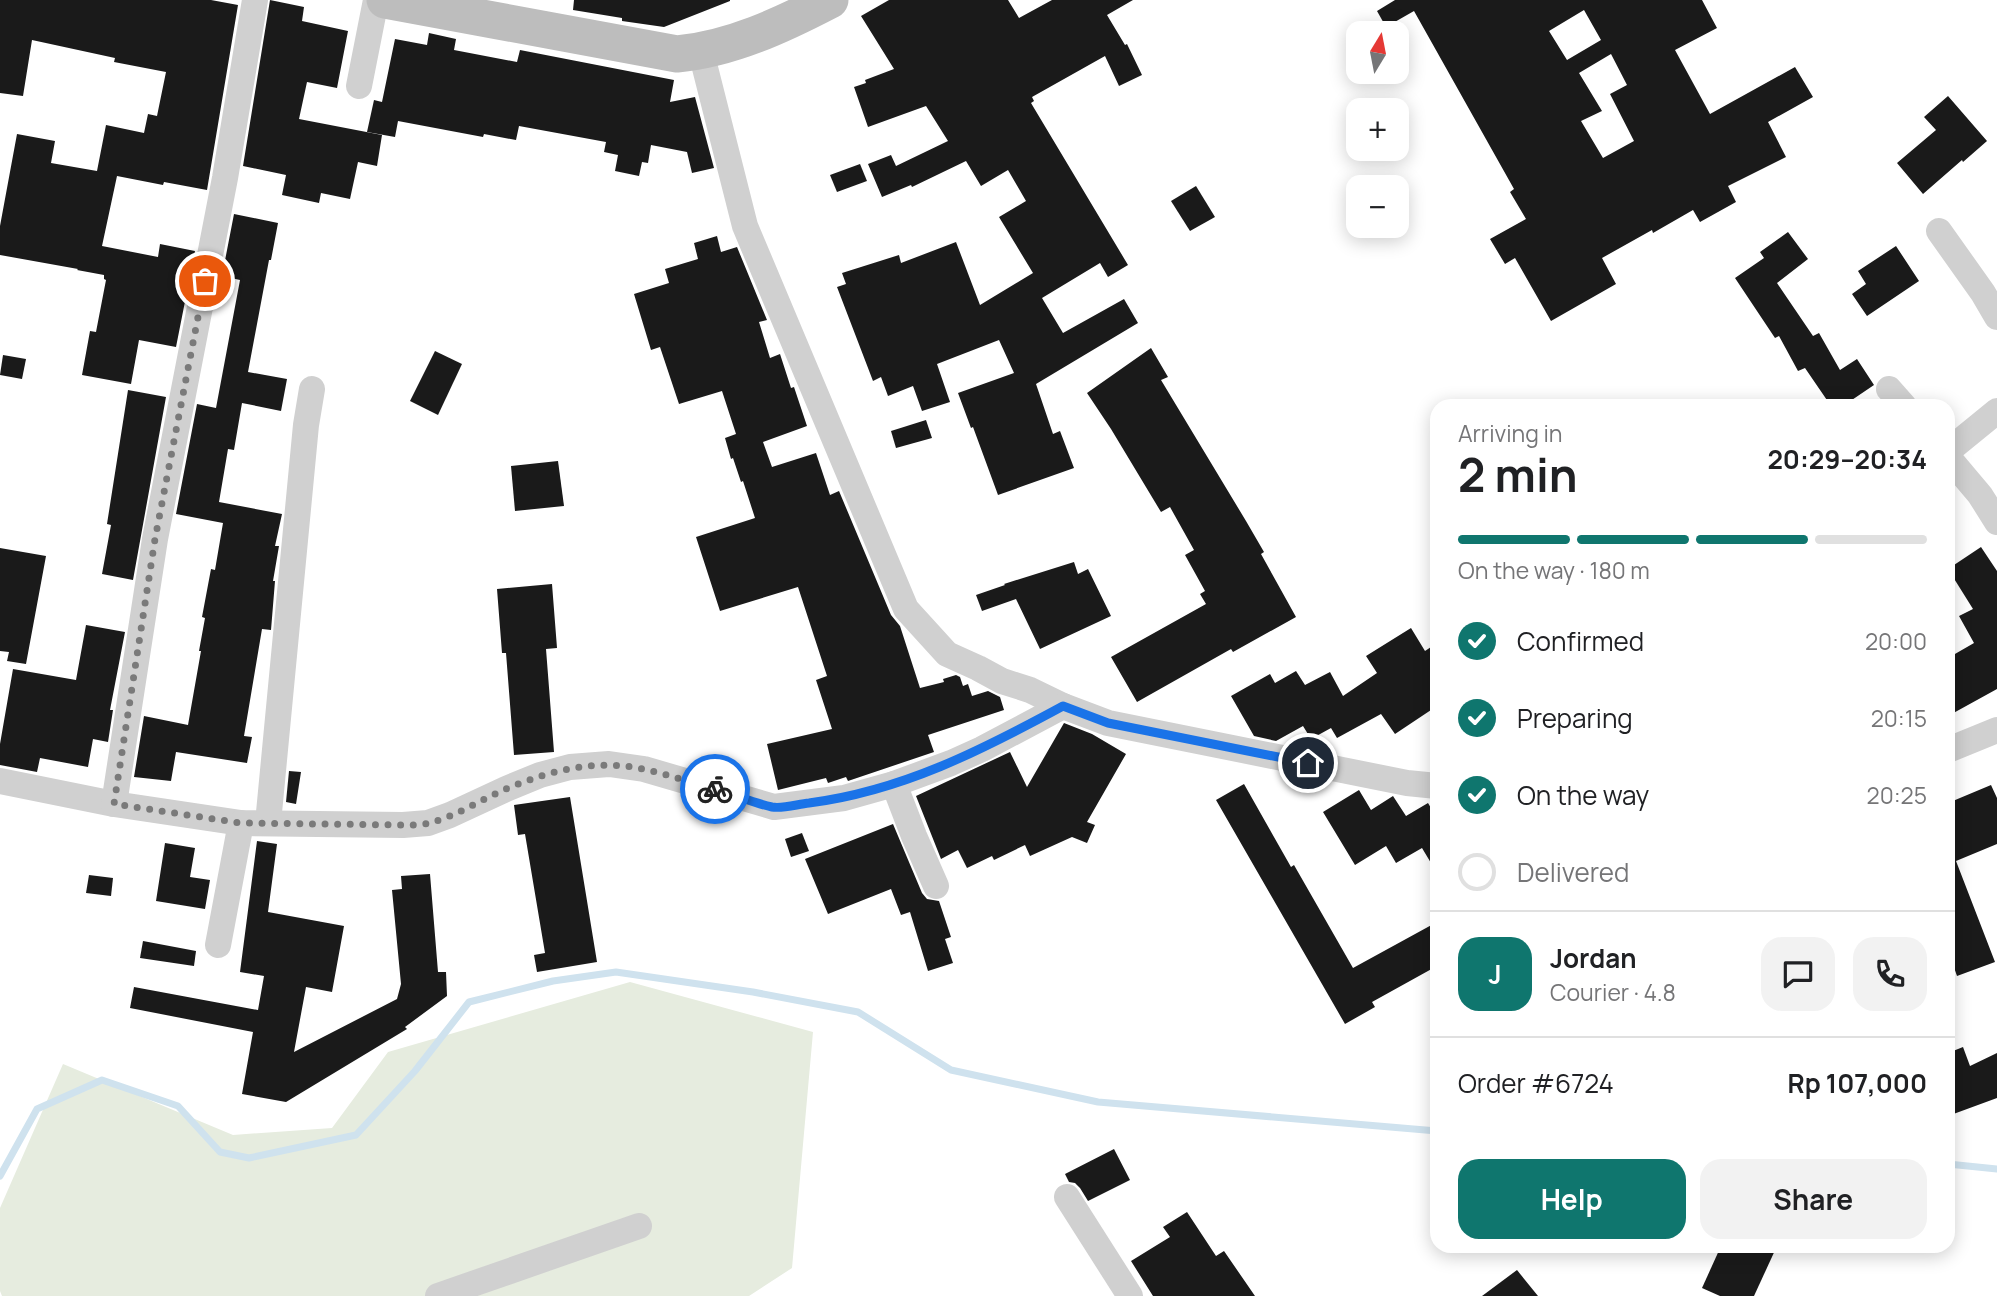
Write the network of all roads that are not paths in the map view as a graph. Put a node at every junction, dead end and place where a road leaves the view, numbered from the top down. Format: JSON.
{"nodes":[{"id":1,"x":255,"y":0,"type":"edge"},
{"id":2,"x":376,"y":0,"type":"edge"},
{"id":3,"x":385,"y":0,"type":"edge"},
{"id":4,"x":830,"y":0,"type":"edge"},
{"id":5,"x":701,"y":52,"type":"junction"},
{"id":6,"x":359,"y":86,"type":"dead end"},
{"id":7,"x":1939,"y":231,"type":"dead end"},
{"id":8,"x":1997,"y":317,"type":"edge"},
{"id":9,"x":312,"y":389,"type":"dead end"},
{"id":10,"x":1997,"y":411,"type":"edge"},
{"id":11,"x":1955,"y":445,"type":"edge"},
{"id":12,"x":1955,"y":465,"type":"edge"},
{"id":13,"x":1997,"y":522,"type":"edge"},
{"id":14,"x":1063,"y":706,"type":"junction"},
{"id":15,"x":1997,"y":730,"type":"edge"},
{"id":16,"x":1955,"y":747,"type":"edge"},
{"id":17,"x":0,"y":782,"type":"edge"},
{"id":18,"x":894,"y":784,"type":"junction"},
{"id":19,"x":1430,"y":785,"type":"edge"},
{"id":20,"x":114,"y":804,"type":"junction"},
{"id":21,"x":241,"y":823,"type":"junction"},
{"id":22,"x":268,"y":823,"type":"junction"},
{"id":23,"x":936,"y":886,"type":"dead end"},
{"id":24,"x":218,"y":946,"type":"dead end"},
{"id":25,"x":1067,"y":1197,"type":"dead end"},
{"id":26,"x":639,"y":1226,"type":"dead end"},
{"id":27,"x":439,"y":1296,"type":"edge"},
{"id":28,"x":1130,"y":1296,"type":"edge"}],
"edges":[{"from":1,"to":20,"type":"street"},
{"from":2,"to":6,"type":"street"},
{"from":3,"to":5,"type":"street"},
{"from":4,"to":5,"type":"street"},
{"from":5,"to":14,"type":"street"},
{"from":7,"to":8,"type":"street"},
{"from":9,"to":22,"type":"street"},
{"from":10,"to":11,"type":"street"},
{"from":12,"to":13,"type":"street"},
{"from":14,"to":18,"type":"street"},
{"from":14,"to":19,"type":"street"},
{"from":15,"to":16,"type":"street"},
{"from":17,"to":20,"type":"street"},
{"from":18,"to":22,"type":"street"},
{"from":18,"to":23,"type":"street"},
{"from":20,"to":21,"type":"street"},
{"from":21,"to":22,"type":"street"},
{"from":21,"to":24,"type":"street"},
{"from":25,"to":28,"type":"street"},
{"from":26,"to":27,"type":"street"}]}
